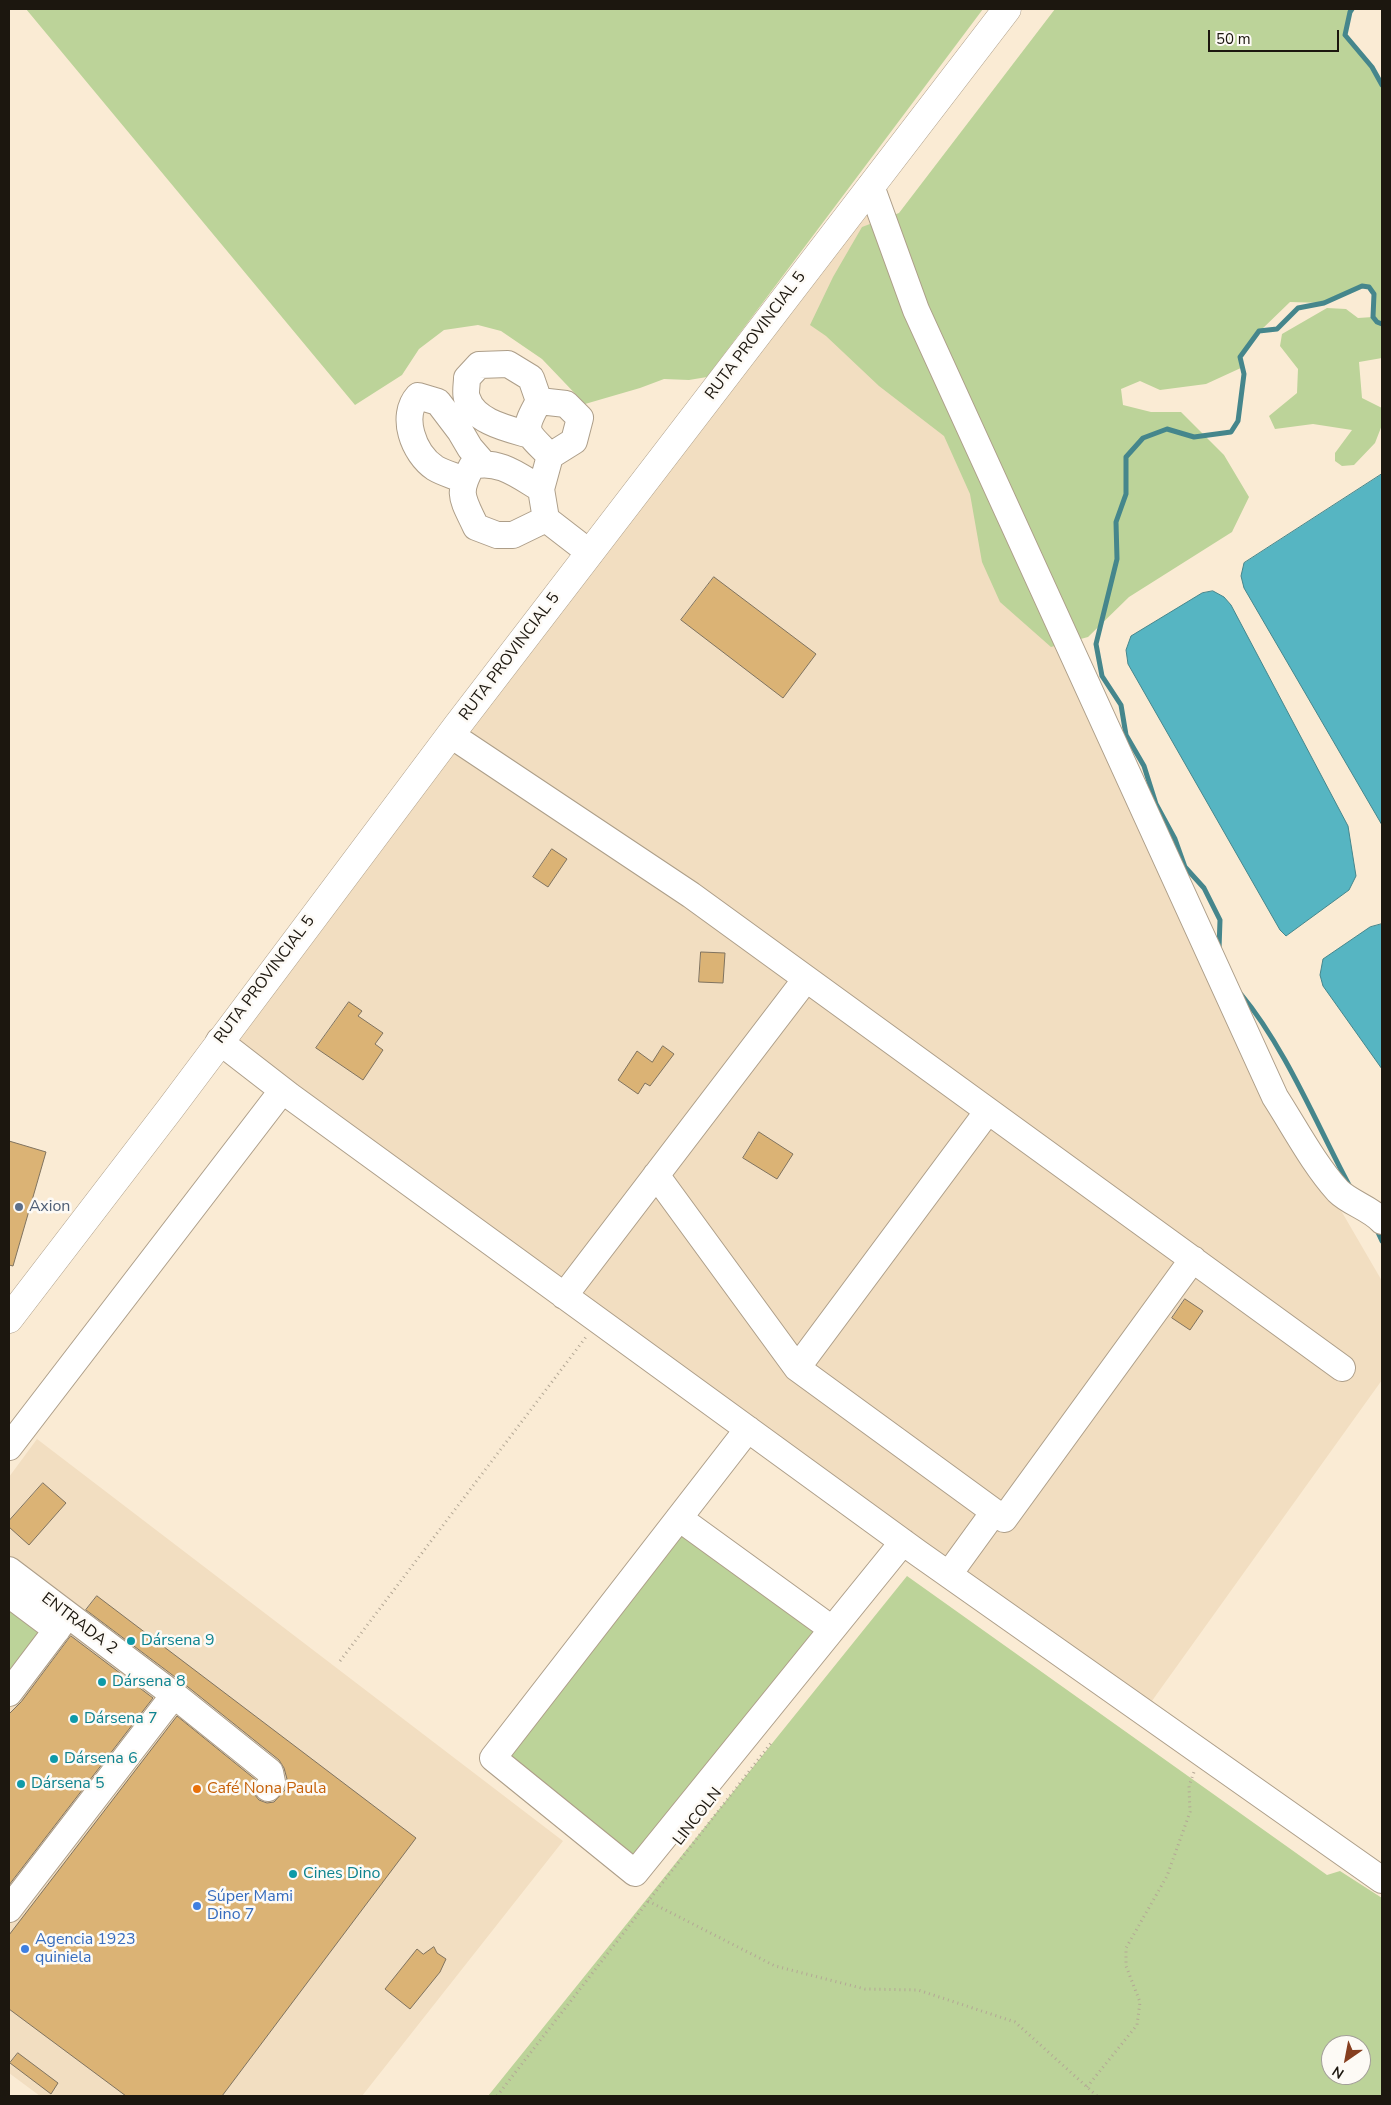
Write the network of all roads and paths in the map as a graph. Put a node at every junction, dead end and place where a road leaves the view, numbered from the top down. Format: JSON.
{"nodes":[{"id":1,"x":1006,"y":9,"type":"edge"},
{"id":2,"x":871,"y":186,"type":"junction"},
{"id":3,"x":467,"y":398,"type":"junction"},
{"id":4,"x":539,"y":401,"type":"junction"},
{"id":5,"x":448,"y":415,"type":"junction"},
{"id":6,"x":524,"y":434,"type":"junction"},
{"id":7,"x":550,"y":456,"type":"junction"},
{"id":8,"x":484,"y":470,"type":"junction"},
{"id":9,"x":541,"y":489,"type":"junction"},
{"id":10,"x":546,"y":519,"type":"junction"},
{"id":11,"x":590,"y":552,"type":"junction"},
{"id":12,"x":454,"y":731,"type":"junction"},
{"id":13,"x":806,"y":979,"type":"junction"},
{"id":14,"x":219,"y":1041,"type":"junction"},
{"id":15,"x":282,"y":1091,"type":"junction"},
{"id":16,"x":988,"y":1111,"type":"junction"},
{"id":17,"x":656,"y":1175,"type":"junction"},
{"id":18,"x":1382,"y":1222,"type":"edge"},
{"id":19,"x":1193,"y":1259,"type":"junction"},
{"id":20,"x":564,"y":1296,"type":"junction"},
{"id":21,"x":11,"y":1312,"type":"edge"},
{"id":22,"x":598,"y":1321,"type":"junction"},
{"id":23,"x":797,"y":1368,"type":"junction"},
{"id":24,"x":1342,"y":1368,"type":"dead end"},
{"id":25,"x":748,"y":1429,"type":"junction"},
{"id":26,"x":9,"y":1447,"type":"edge"},
{"id":27,"x":994,"y":1512,"type":"junction"},
{"id":28,"x":679,"y":1518,"type":"junction"},
{"id":29,"x":903,"y":1542,"type":"junction"},
{"id":30,"x":9,"y":1570,"type":"edge"},
{"id":31,"x":949,"y":1574,"type":"junction"},
{"id":32,"x":9,"y":1594,"type":"edge"},
{"id":33,"x":63,"y":1623,"type":"junction"},
{"id":34,"x":832,"y":1629,"type":"junction"},
{"id":35,"x":340,"y":1660,"type":"dead end"},
{"id":36,"x":9,"y":1693,"type":"edge"},
{"id":37,"x":174,"y":1695,"type":"junction"},
{"id":38,"x":774,"y":1738,"type":"dead end"},
{"id":39,"x":1202,"y":1753,"type":"junction"},
{"id":40,"x":268,"y":1788,"type":"dead end"},
{"id":41,"x":1382,"y":1880,"type":"edge"},
{"id":42,"x":648,"y":1901,"type":"junction"},
{"id":43,"x":9,"y":1909,"type":"edge"},
{"id":44,"x":1087,"y":2087,"type":"junction"},
{"id":45,"x":497,"y":2096,"type":"edge"},
{"id":46,"x":1096,"y":2096,"type":"edge"}],
"edges":[{"from":1,"to":2,"type":"main road","name":"RUTA PROVINCIAL 5"},
{"from":2,"to":11,"type":"main road","name":"RUTA PROVINCIAL 5"},
{"from":2,"to":18,"type":"street"},
{"from":3,"to":4,"type":"street"},
{"from":3,"to":5,"type":"street"},
{"from":3,"to":6,"type":"street"},
{"from":4,"to":6,"type":"street"},
{"from":4,"to":7,"type":"street"},
{"from":5,"to":8,"type":"street"},
{"from":5,"to":8,"type":"street"},
{"from":6,"to":7,"type":"street"},
{"from":6,"to":8,"type":"street"},
{"from":7,"to":9,"type":"street"},
{"from":8,"to":9,"type":"street"},
{"from":8,"to":10,"type":"street"},
{"from":9,"to":10,"type":"street"},
{"from":10,"to":11,"type":"street"},
{"from":11,"to":12,"type":"main road","name":"RUTA PROVINCIAL 5"},
{"from":12,"to":13,"type":"street"},
{"from":12,"to":14,"type":"main road","name":"RUTA PROVINCIAL 5"},
{"from":13,"to":16,"type":"street"},
{"from":13,"to":17,"type":"street"},
{"from":14,"to":15,"type":"street"},
{"from":14,"to":21,"type":"main road","name":"RUTA PROVINCIAL 5"},
{"from":15,"to":20,"type":"street"},
{"from":15,"to":26,"type":"street"},
{"from":16,"to":19,"type":"street"},
{"from":16,"to":23,"type":"street"},
{"from":17,"to":20,"type":"street"},
{"from":17,"to":23,"type":"street"},
{"from":19,"to":24,"type":"street"},
{"from":19,"to":27,"type":"street"},
{"from":20,"to":22,"type":"street"},
{"from":22,"to":25,"type":"street"},
{"from":22,"to":35,"type":"path"},
{"from":23,"to":27,"type":"street"},
{"from":25,"to":28,"type":"street"},
{"from":25,"to":29,"type":"street"},
{"from":27,"to":31,"type":"street"},
{"from":28,"to":34,"type":"street"},
{"from":28,"to":34,"type":"street"},
{"from":29,"to":31,"type":"street"},
{"from":29,"to":34,"type":"street"},
{"from":30,"to":33,"type":"street","name":"ENTRADA 2"},
{"from":31,"to":39,"type":"street"},
{"from":32,"to":33,"type":"street","name":"ENTRADA 2"},
{"from":33,"to":36,"type":"street"},
{"from":33,"to":37,"type":"street","name":"ENTRADA 2"},
{"from":37,"to":40,"type":"street","name":"ENTRADA 2"},
{"from":37,"to":43,"type":"street"},
{"from":38,"to":42,"type":"path","name":"LINCOLN"},
{"from":39,"to":41,"type":"street"},
{"from":39,"to":44,"type":"path"},
{"from":42,"to":44,"type":"path"},
{"from":42,"to":45,"type":"path","name":"LINCOLN"},
{"from":44,"to":46,"type":"path"}]}
